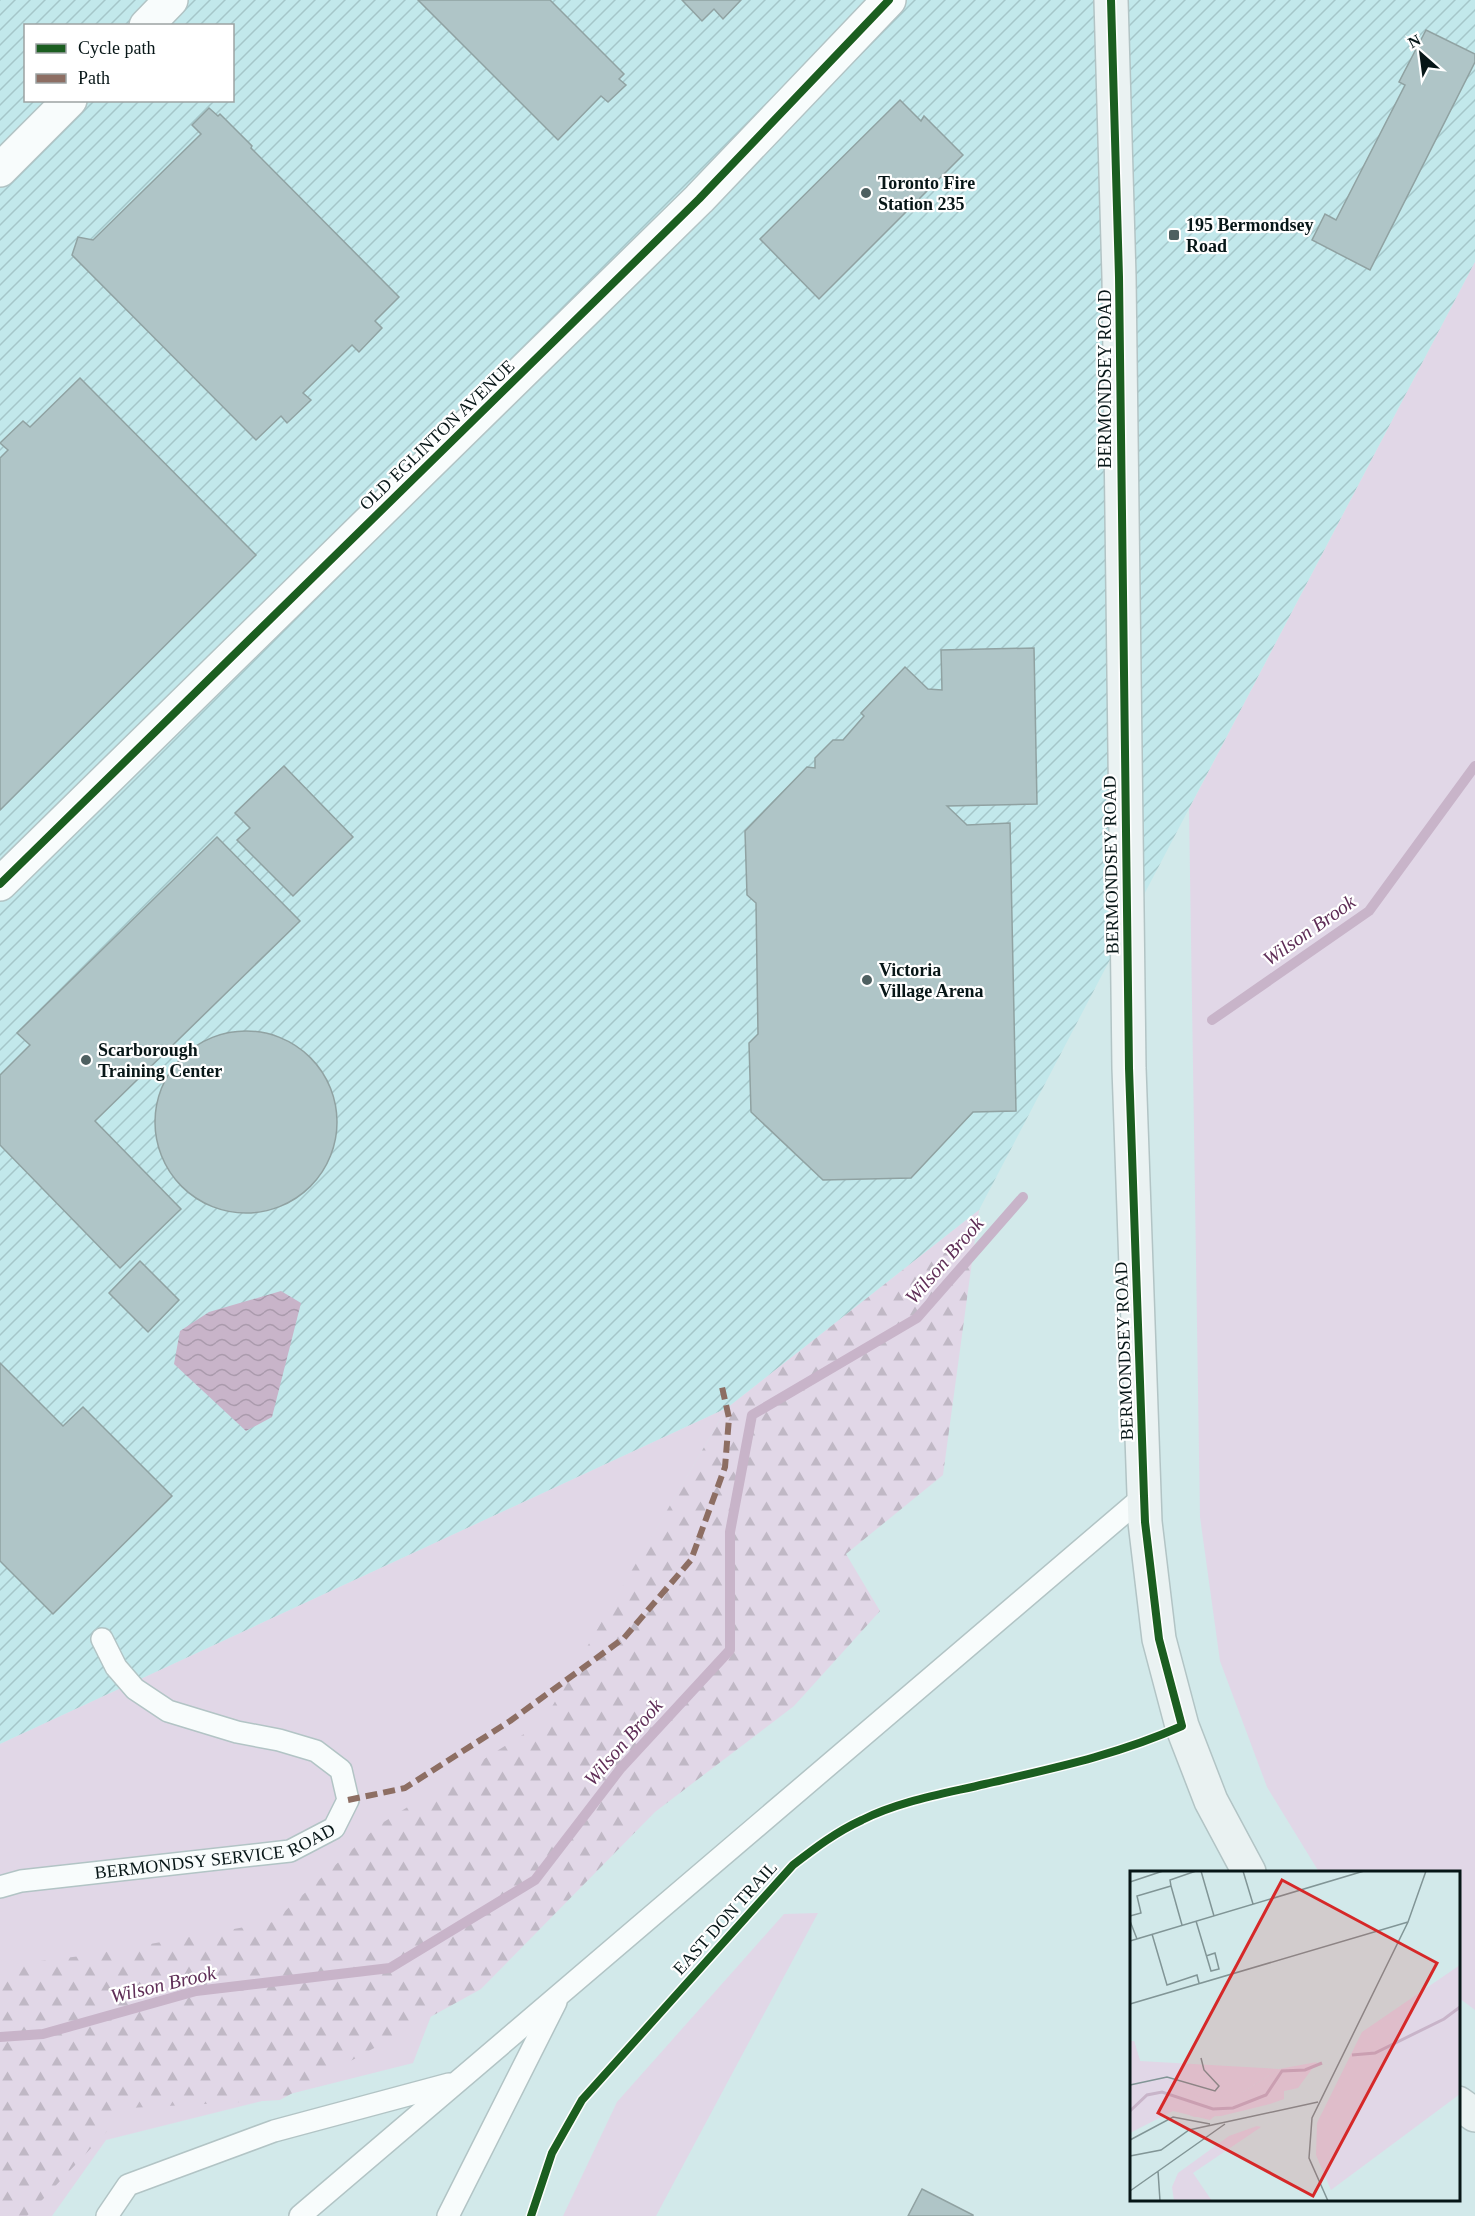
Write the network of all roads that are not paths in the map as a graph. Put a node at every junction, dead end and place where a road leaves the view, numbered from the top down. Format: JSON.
{"nodes":[{"id":1,"x":171,"y":0,"type":"edge"},
{"id":2,"x":889,"y":0,"type":"edge"},
{"id":3,"x":1111,"y":0,"type":"edge"},
{"id":4,"x":148,"y":24,"type":"edge"},
{"id":5,"x":68,"y":102,"type":"edge"},
{"id":6,"x":0,"y":170,"type":"edge"},
{"id":7,"x":0,"y":884,"type":"edge"},
{"id":8,"x":1144,"y":1496,"type":"junction"},
{"id":9,"x":102,"y":1639,"type":"dead end"},
{"id":10,"x":1248,"y":1871,"type":"edge"},
{"id":11,"x":0,"y":1887,"type":"edge"},
{"id":12,"x":561,"y":1993,"type":"junction"},
{"id":13,"x":456,"y":2082,"type":"junction"},
{"id":14,"x":1460,"y":2104,"type":"edge"},
{"id":15,"x":1475,"y":2115,"type":"edge"},
{"id":16,"x":107,"y":2216,"type":"edge"},
{"id":17,"x":300,"y":2216,"type":"edge"},
{"id":18,"x":448,"y":2216,"type":"edge"}],
"edges":[{"from":1,"to":4,"type":"street"},
{"from":2,"to":7,"type":"street","name":"OLD EGLINTON AVENUE"},
{"from":3,"to":8,"type":"street","name":"BERMONDSEY ROAD"},
{"from":5,"to":6,"type":"street"},
{"from":8,"to":10,"type":"street","name":"BERMONDSEY ROAD"},
{"from":8,"to":12,"type":"lane"},
{"from":9,"to":11,"type":"lane","name":"BERMONDSY SERVICE ROAD"},
{"from":12,"to":13,"type":"lane"},
{"from":12,"to":18,"type":"lane"},
{"from":13,"to":16,"type":"lane"},
{"from":13,"to":17,"type":"lane"},
{"from":14,"to":15,"type":"street"}]}
